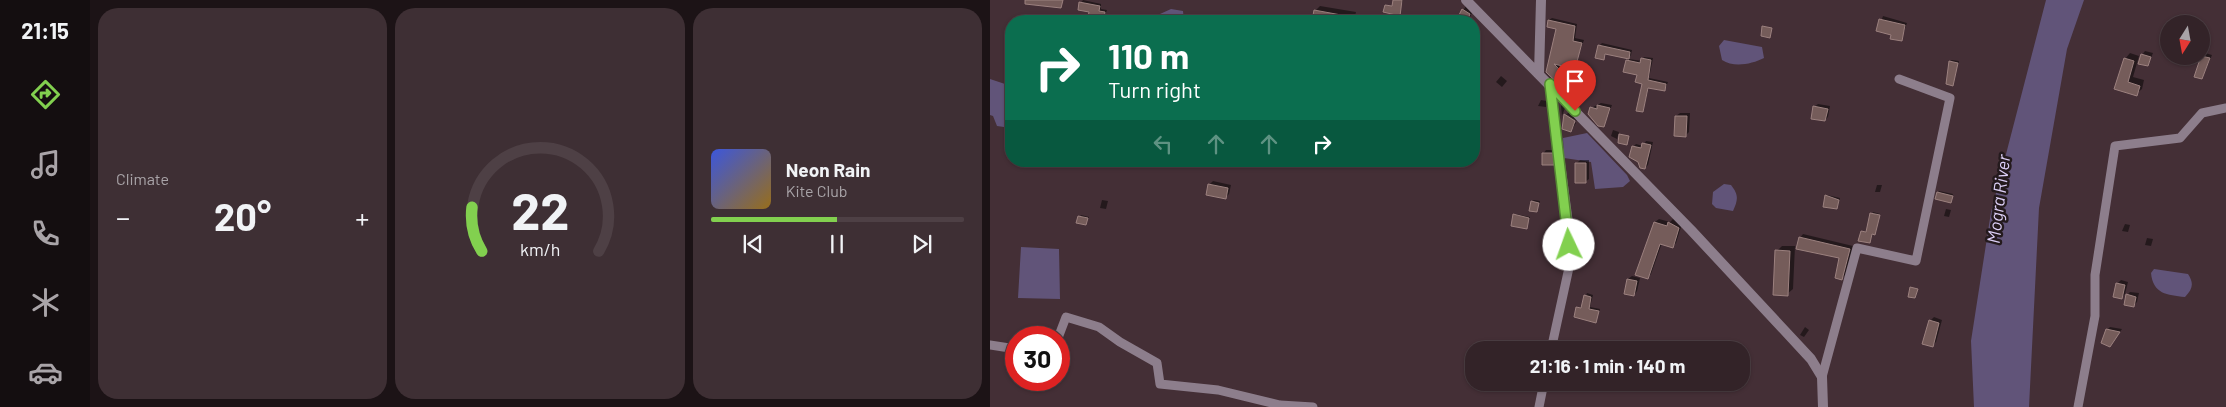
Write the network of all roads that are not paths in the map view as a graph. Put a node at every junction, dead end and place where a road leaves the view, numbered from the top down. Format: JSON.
{"nodes":[{"id":1,"x":1466,"y":0,"type":"edge"},
{"id":2,"x":1542,"y":0,"type":"edge"},
{"id":3,"x":1539,"y":74,"type":"junction"},
{"id":4,"x":1899,"y":79,"type":"dead end"},
{"id":5,"x":1550,"y":84,"type":"junction"},
{"id":6,"x":2226,"y":108,"type":"edge"},
{"id":7,"x":1063,"y":326,"type":"edge"},
{"id":8,"x":1553,"y":341,"type":"edge"},
{"id":9,"x":990,"y":345,"type":"edge"},
{"id":10,"x":1005,"y":347,"type":"edge"},
{"id":11,"x":1822,"y":377,"type":"junction"},
{"id":12,"x":1542,"y":391,"type":"edge"},
{"id":13,"x":1313,"y":407,"type":"edge"},
{"id":14,"x":1539,"y":407,"type":"edge"},
{"id":15,"x":1823,"y":407,"type":"edge"},
{"id":16,"x":2078,"y":407,"type":"edge"}],
"edges":[{"from":1,"to":3,"type":"street"},
{"from":2,"to":3,"type":"street"},
{"from":3,"to":5,"type":"street"},
{"from":4,"to":11,"type":"street"},
{"from":5,"to":8,"type":"street"},
{"from":5,"to":11,"type":"street"},
{"from":6,"to":16,"type":"street"},
{"from":7,"to":13,"type":"street"},
{"from":9,"to":10,"type":"street"},
{"from":11,"to":15,"type":"street"},
{"from":12,"to":14,"type":"street"}]}
